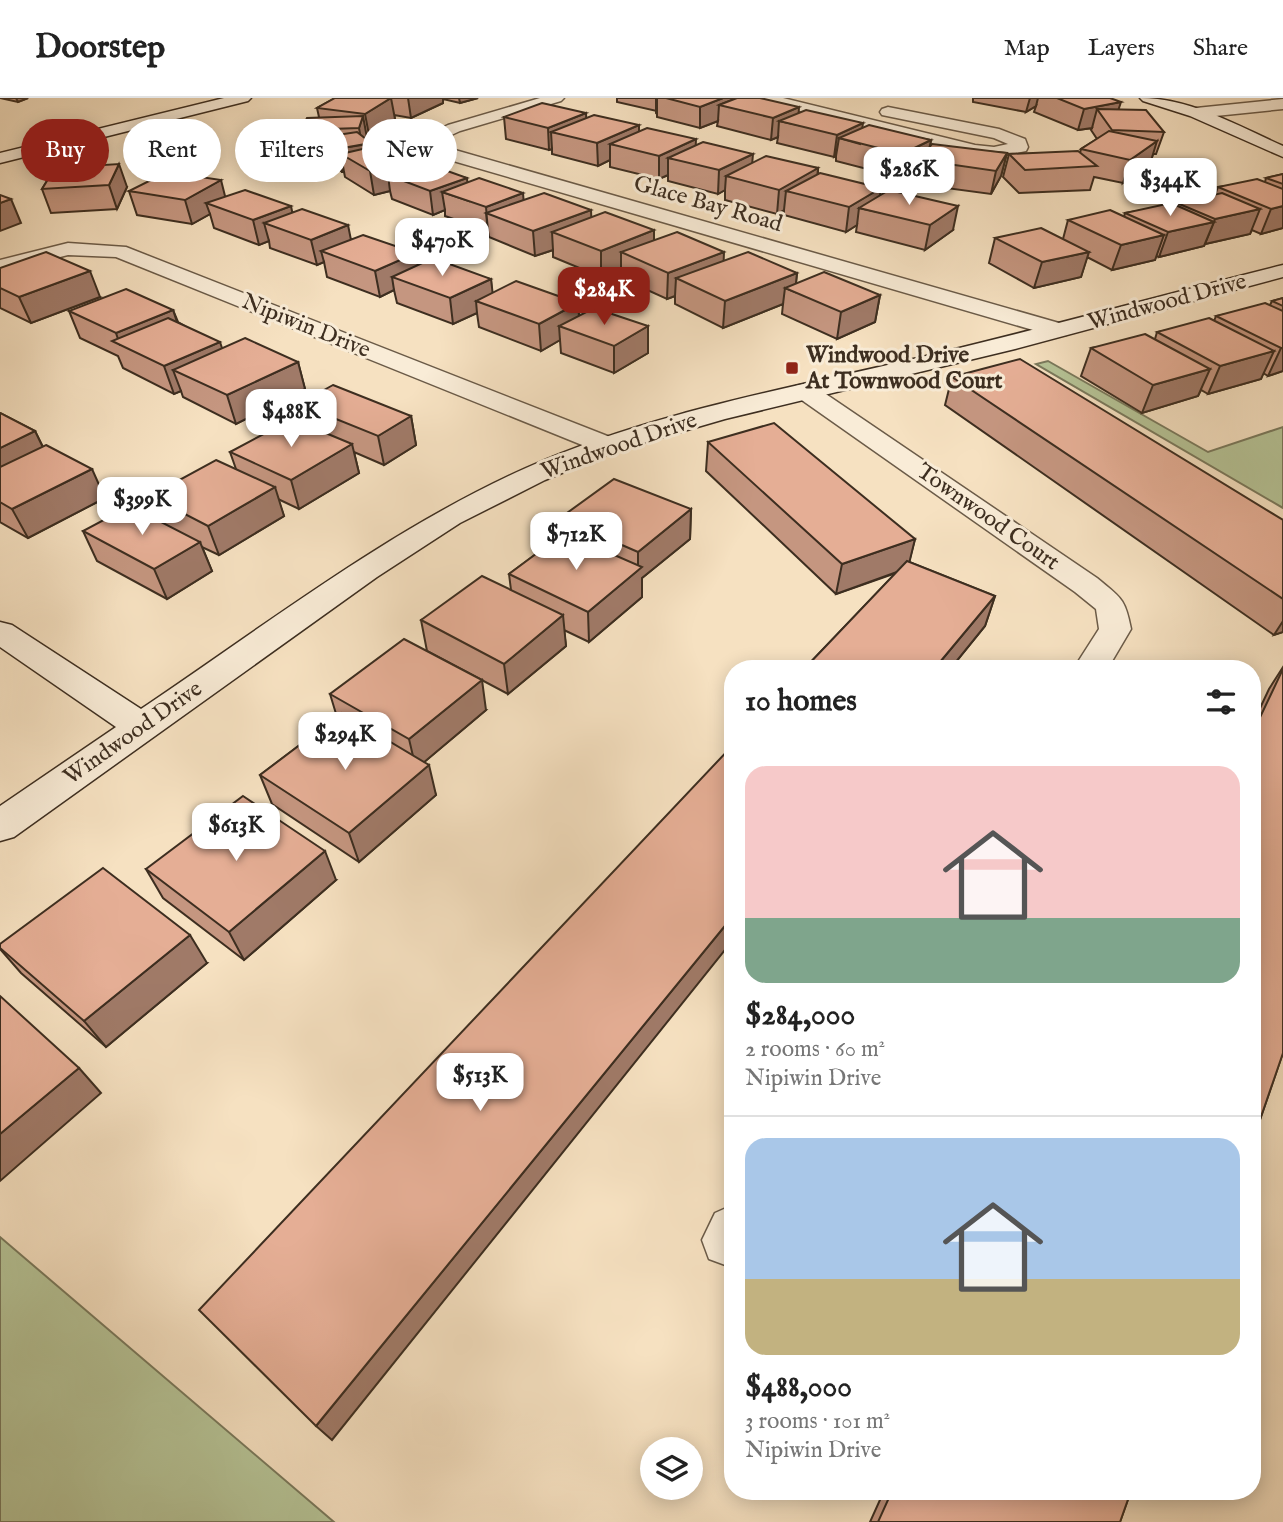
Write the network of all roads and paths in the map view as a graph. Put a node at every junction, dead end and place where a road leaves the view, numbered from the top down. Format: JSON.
{"nodes":[{"id":1,"x":188,"y":98,"type":"edge"},
{"id":2,"x":243,"y":98,"type":"edge"},
{"id":3,"x":556,"y":98,"type":"edge"},
{"id":4,"x":764,"y":98,"type":"edge"},
{"id":5,"x":912,"y":98,"type":"edge"},
{"id":6,"x":1148,"y":98,"type":"edge"},
{"id":7,"x":1283,"y":104,"type":"edge"},
{"id":8,"x":888,"y":112,"type":"junction"},
{"id":9,"x":1196,"y":113,"type":"junction"},
{"id":10,"x":866,"y":124,"type":"junction"},
{"id":11,"x":0,"y":144,"type":"edge"},
{"id":12,"x":1283,"y":152,"type":"edge"},
{"id":13,"x":0,"y":158,"type":"edge"},
{"id":14,"x":0,"y":266,"type":"edge"},
{"id":15,"x":1283,"y":271,"type":"edge"},
{"id":16,"x":1058,"y":330,"type":"junction"},
{"id":17,"x":805,"y":391,"type":"junction"},
{"id":18,"x":607,"y":445,"type":"junction"},
{"id":19,"x":0,"y":632,"type":"edge"},
{"id":20,"x":1096,"y":660,"type":"edge"},
{"id":21,"x":142,"y":727,"type":"junction"},
{"id":22,"x":0,"y":826,"type":"edge"}],
"edges":[{"from":1,"to":11,"type":"street"},
{"from":2,"to":13,"type":"street"},
{"from":3,"to":16,"type":"street","name":"Glace Bay Road"},
{"from":4,"to":10,"type":"street"},
{"from":5,"to":8,"type":"street"},
{"from":6,"to":9,"type":"street"},
{"from":7,"to":9,"type":"street"},
{"from":8,"to":10,"type":"street"},
{"from":8,"to":10,"type":"street"},
{"from":9,"to":12,"type":"street"},
{"from":14,"to":18,"type":"street","name":"Nipiwin Drive"},
{"from":15,"to":16,"type":"street","name":"Windwood Drive"},
{"from":16,"to":17,"type":"street","name":"Windwood Drive"},
{"from":17,"to":18,"type":"street","name":"Windwood Drive"},
{"from":17,"to":20,"type":"street","name":"Townwood Court"},
{"from":18,"to":21,"type":"street","name":"Windwood Drive"},
{"from":19,"to":21,"type":"street"},
{"from":21,"to":22,"type":"street","name":"Windwood Drive"}]}
